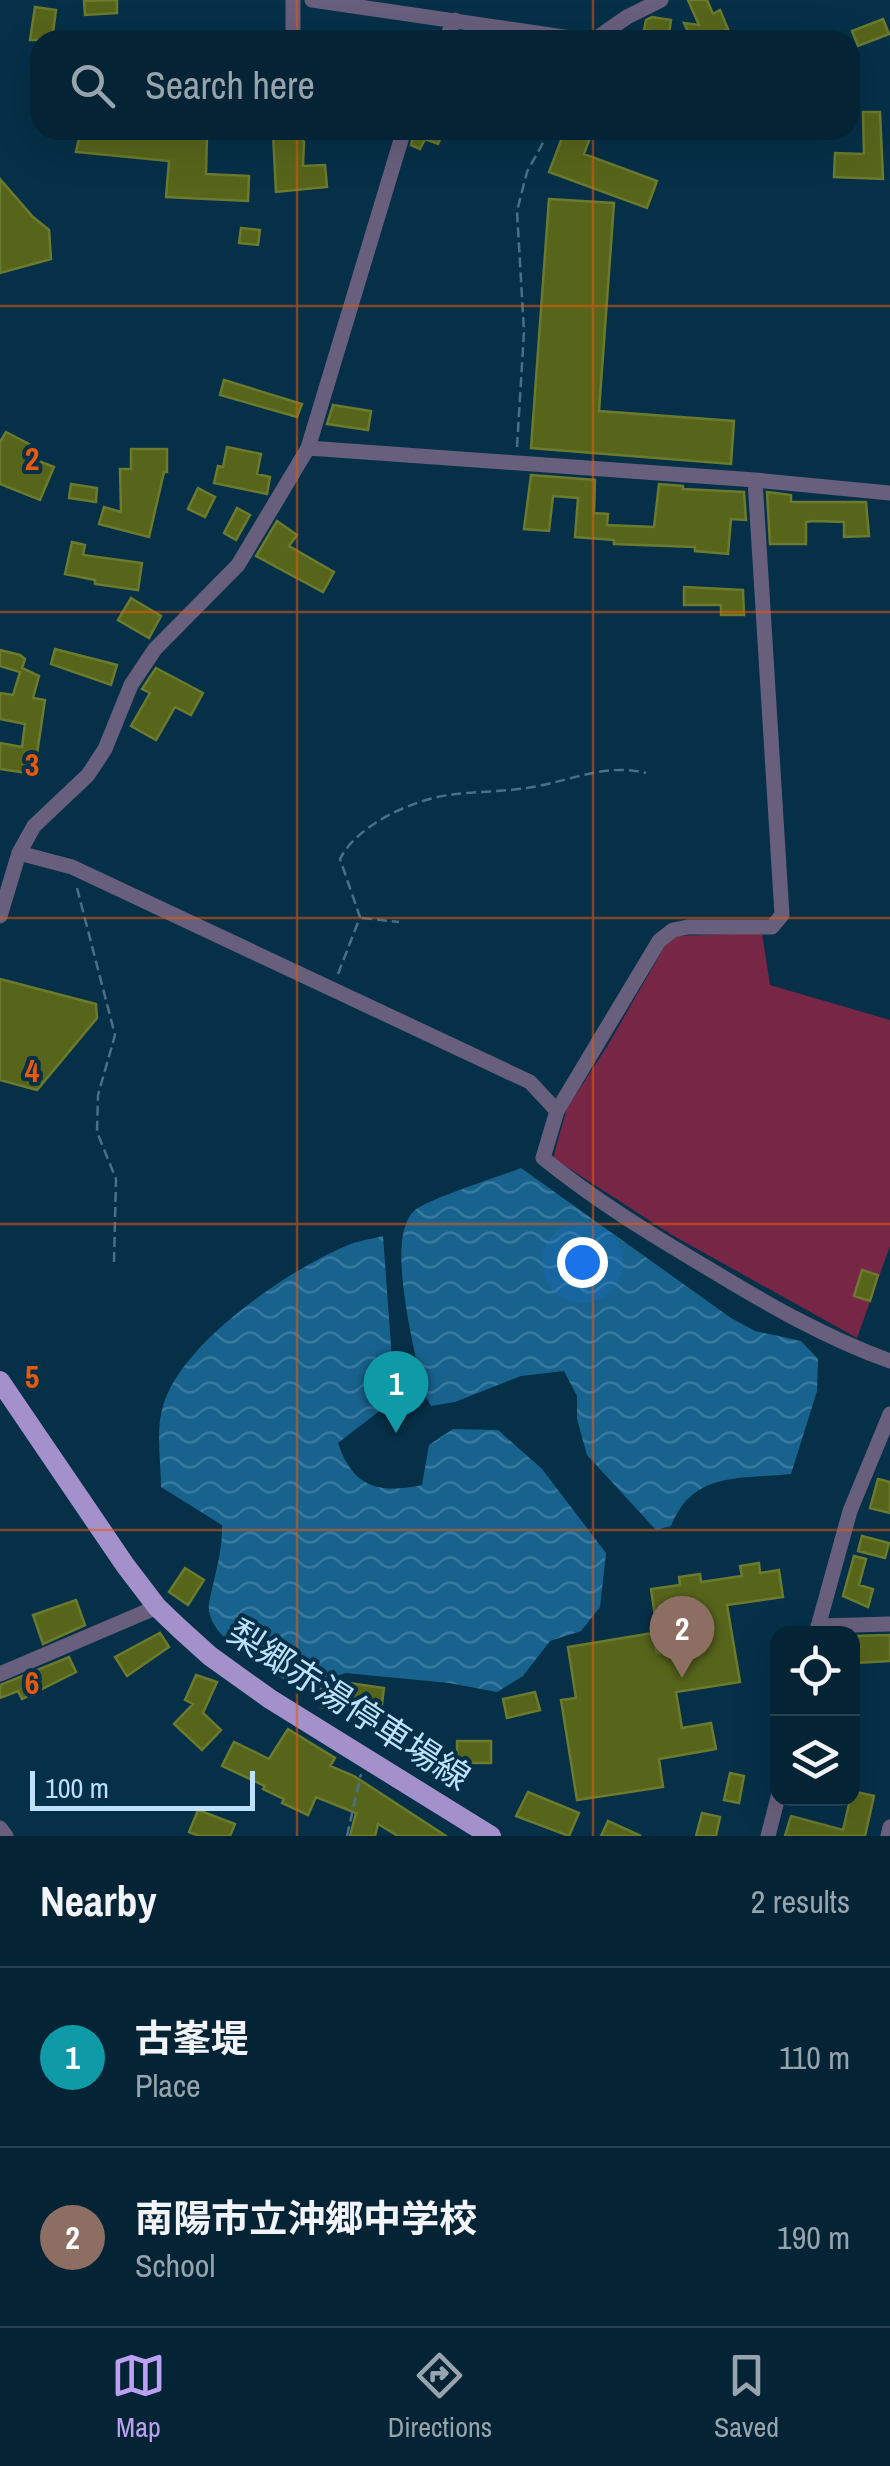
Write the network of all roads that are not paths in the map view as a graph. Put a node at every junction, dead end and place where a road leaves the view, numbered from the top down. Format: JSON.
{"nodes":[{"id":1,"x":293,"y":0,"type":"edge"},
{"id":2,"x":312,"y":0,"type":"edge"},
{"id":3,"x":661,"y":0,"type":"edge"},
{"id":4,"x":454,"y":20,"type":"junction"},
{"id":5,"x":293,"y":30,"type":"edge"},
{"id":6,"x":450,"y":30,"type":"edge"},
{"id":7,"x":520,"y":30,"type":"edge"},
{"id":8,"x":608,"y":30,"type":"edge"},
{"id":9,"x":401,"y":140,"type":"edge"},
{"id":10,"x":308,"y":448,"type":"junction"},
{"id":11,"x":755,"y":480,"type":"junction"},
{"id":12,"x":890,"y":494,"type":"edge"},
{"id":13,"x":18,"y":853,"type":"junction"},
{"id":14,"x":0,"y":916,"type":"edge"},
{"id":15,"x":556,"y":1111,"type":"junction"},
{"id":16,"x":890,"y":1361,"type":"edge"},
{"id":17,"x":0,"y":1381,"type":"edge"},
{"id":18,"x":890,"y":1414,"type":"edge"},
{"id":19,"x":157,"y":1607,"type":"junction"},
{"id":20,"x":890,"y":1624,"type":"edge"},
{"id":21,"x":818,"y":1626,"type":"edge"},
{"id":22,"x":860,"y":1626,"type":"edge"},
{"id":23,"x":0,"y":1674,"type":"edge"},
{"id":24,"x":776,"y":1806,"type":"edge"},
{"id":25,"x":890,"y":1827,"type":"edge"},
{"id":26,"x":0,"y":1828,"type":"edge"},
{"id":27,"x":6,"y":1836,"type":"edge"},
{"id":28,"x":491,"y":1836,"type":"edge"},
{"id":29,"x":768,"y":1836,"type":"edge"},
{"id":30,"x":888,"y":1836,"type":"edge"}],
"edges":[{"from":1,"to":5,"type":"street"},
{"from":2,"to":4,"type":"street"},
{"from":3,"to":8,"type":"street"},
{"from":4,"to":6,"type":"street"},
{"from":4,"to":7,"type":"street"},
{"from":9,"to":10,"type":"street"},
{"from":10,"to":11,"type":"street"},
{"from":10,"to":13,"type":"street"},
{"from":11,"to":12,"type":"street"},
{"from":11,"to":15,"type":"street"},
{"from":13,"to":14,"type":"street"},
{"from":13,"to":15,"type":"street"},
{"from":15,"to":16,"type":"street"},
{"from":17,"to":19,"type":"main road","name":"梨郷赤湯停車場線"},
{"from":18,"to":21,"type":"street"},
{"from":19,"to":23,"type":"street"},
{"from":19,"to":28,"type":"main road","name":"梨郷赤湯停車場線"},
{"from":20,"to":22,"type":"street"},
{"from":24,"to":29,"type":"street"},
{"from":25,"to":30,"type":"street"},
{"from":26,"to":27,"type":"street"}]}
